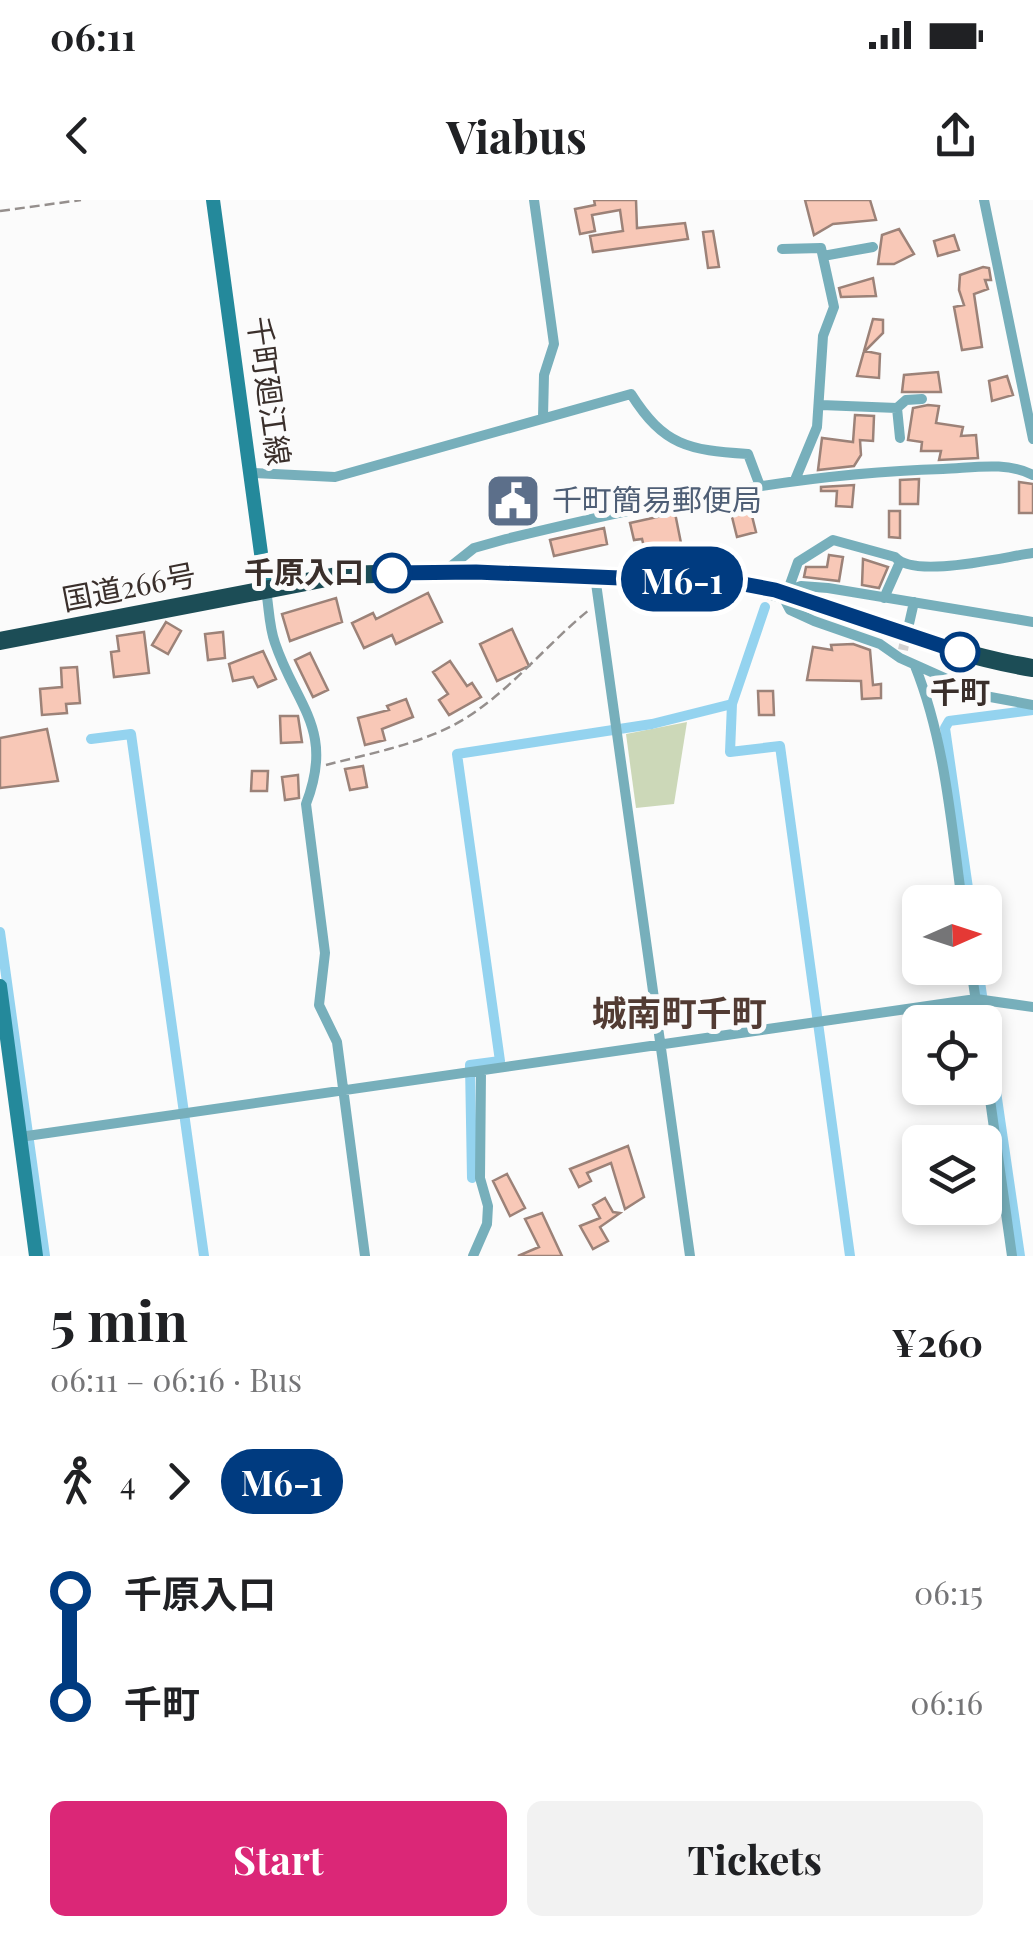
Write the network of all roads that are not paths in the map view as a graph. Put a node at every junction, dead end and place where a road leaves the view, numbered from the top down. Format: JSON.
{"nodes":[{"id":1,"x":212,"y":200,"type":"edge"},
{"id":2,"x":534,"y":200,"type":"edge"},
{"id":3,"x":984,"y":200,"type":"edge"},
{"id":4,"x":872,"y":247,"type":"dead end"},
{"id":5,"x":782,"y":249,"type":"dead end"},
{"id":6,"x":824,"y":256,"type":"junction"},
{"id":7,"x":922,"y":399,"type":"dead end"},
{"id":8,"x":821,"y":405,"type":"junction"},
{"id":9,"x":897,"y":408,"type":"junction"},
{"id":10,"x":543,"y":417,"type":"junction"},
{"id":11,"x":900,"y":438,"type":"dead end"},
{"id":12,"x":1033,"y":440,"type":"edge"},
{"id":13,"x":252,"y":473,"type":"junction"},
{"id":14,"x":1033,"y":475,"type":"edge"},
{"id":15,"x":795,"y":480,"type":"junction"},
{"id":16,"x":760,"y":486,"type":"junction"},
{"id":17,"x":1033,"y":554,"type":"edge"},
{"id":18,"x":900,"y":562,"type":"junction"},
{"id":19,"x":444,"y":571,"type":"junction"},
{"id":20,"x":596,"y":576,"type":"junction"},
{"id":21,"x":266,"y":590,"type":"junction"},
{"id":22,"x":784,"y":591,"type":"junction"},
{"id":23,"x":884,"y":598,"type":"junction"},
{"id":24,"x":914,"y":602,"type":"junction"},
{"id":25,"x":1033,"y":622,"type":"edge"},
{"id":26,"x":909,"y":624,"type":"tunnel mouth"},
{"id":27,"x":0,"y":641,"type":"edge"},
{"id":28,"x":914,"y":665,"type":"junction"},
{"id":29,"x":1033,"y":668,"type":"edge"},
{"id":30,"x":1033,"y":705,"type":"edge"},
{"id":31,"x":960,"y":885,"type":"edge"},
{"id":32,"x":974,"y":985,"type":"edge"},
{"id":33,"x":0,"y":986,"type":"edge"},
{"id":34,"x":976,"y":999,"type":"junction"},
{"id":35,"x":977,"y":1005,"type":"edge"},
{"id":36,"x":1033,"y":1006,"type":"edge"},
{"id":37,"x":660,"y":1047,"type":"junction"},
{"id":38,"x":481,"y":1072,"type":"junction"},
{"id":39,"x":344,"y":1090,"type":"junction"},
{"id":40,"x":991,"y":1105,"type":"edge"},
{"id":41,"x":20,"y":1137,"type":"junction"},
{"id":42,"x":473,"y":1255,"type":"edge"},
{"id":43,"x":36,"y":1256,"type":"edge"},
{"id":44,"x":365,"y":1256,"type":"edge"},
{"id":45,"x":464,"y":1256,"type":"edge"},
{"id":46,"x":690,"y":1256,"type":"edge"},
{"id":47,"x":1012,"y":1256,"type":"edge"}],
"edges":[{"from":1,"to":13,"type":"main road","name":"千町廻江線"},
{"from":2,"to":10,"type":"street"},
{"from":3,"to":12,"type":"street"},
{"from":4,"to":6,"type":"street"},
{"from":5,"to":6,"type":"street"},
{"from":6,"to":8,"type":"street"},
{"from":7,"to":9,"type":"street"},
{"from":8,"to":9,"type":"street"},
{"from":8,"to":15,"type":"street"},
{"from":9,"to":11,"type":"street"},
{"from":10,"to":13,"type":"street"},
{"from":10,"to":16,"type":"street"},
{"from":13,"to":21,"type":"main road","name":"千町廻江線"},
{"from":14,"to":15,"type":"street"},
{"from":15,"to":16,"type":"street"},
{"from":16,"to":19,"type":"street"},
{"from":17,"to":18,"type":"street"},
{"from":18,"to":22,"type":"street"},
{"from":18,"to":23,"type":"street"},
{"from":19,"to":20,"type":"highway","name":"国道266号"},
{"from":19,"to":21,"type":"highway","name":"国道266号"},
{"from":20,"to":22,"type":"highway","name":"国道266号"},
{"from":20,"to":37,"type":"street"},
{"from":21,"to":27,"type":"highway","name":"国道266号"},
{"from":21,"to":39,"type":"street"},
{"from":22,"to":23,"type":"street"},
{"from":22,"to":28,"type":"street"},
{"from":22,"to":29,"type":"highway","name":"国道266号"},
{"from":23,"to":24,"type":"street"},
{"from":24,"to":25,"type":"street"},
{"from":24,"to":26,"type":"street"},
{"from":28,"to":30,"type":"street"},
{"from":28,"to":31,"type":"street"},
{"from":32,"to":34,"type":"street"},
{"from":33,"to":41,"type":"main road"},
{"from":34,"to":35,"type":"street"},
{"from":34,"to":36,"type":"street"},
{"from":34,"to":37,"type":"street"},
{"from":37,"to":38,"type":"street"},
{"from":37,"to":46,"type":"street"},
{"from":38,"to":39,"type":"street"},
{"from":38,"to":42,"type":"street"},
{"from":39,"to":41,"type":"street"},
{"from":39,"to":44,"type":"street"},
{"from":40,"to":47,"type":"street"},
{"from":41,"to":43,"type":"main road"},
{"from":42,"to":45,"type":"street"}]}
